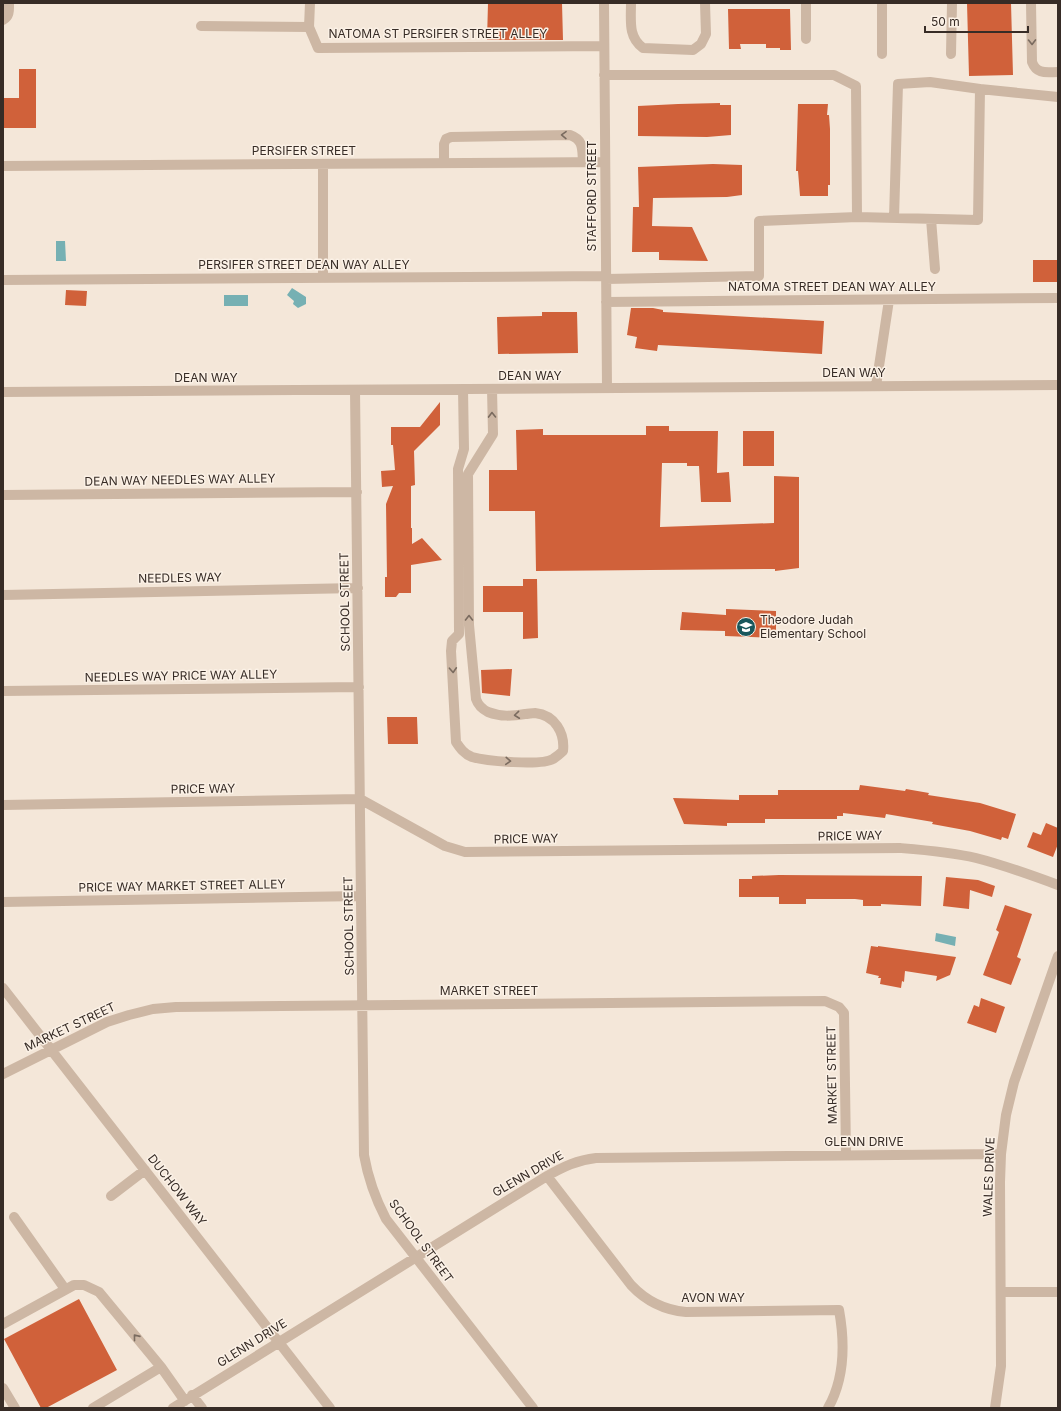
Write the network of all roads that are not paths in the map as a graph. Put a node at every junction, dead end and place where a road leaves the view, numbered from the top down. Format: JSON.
{"nodes":[{"id":1,"x":9,"y":3,"type":"edge"},
{"id":2,"x":310,"y":3,"type":"edge"},
{"id":3,"x":604,"y":3,"type":"edge"},
{"id":4,"x":631,"y":3,"type":"edge"},
{"id":5,"x":705,"y":3,"type":"edge"},
{"id":6,"x":806,"y":3,"type":"edge"},
{"id":7,"x":882,"y":3,"type":"edge"},
{"id":8,"x":952,"y":3,"type":"edge"},
{"id":9,"x":1031,"y":3,"type":"edge"},
{"id":10,"x":3,"y":20,"type":"edge"},
{"id":11,"x":201,"y":26,"type":"dead end"},
{"id":12,"x":309,"y":27,"type":"junction"},
{"id":13,"x":806,"y":39,"type":"dead end"},
{"id":14,"x":604,"y":46,"type":"junction"},
{"id":15,"x":882,"y":54,"type":"dead end"},
{"id":16,"x":951,"y":54,"type":"dead end"},
{"id":17,"x":1058,"y":72,"type":"edge"},
{"id":18,"x":604,"y":75,"type":"junction"},
{"id":19,"x":980,"y":89,"type":"junction"},
{"id":20,"x":1058,"y":97,"type":"edge"},
{"id":21,"x":583,"y":162,"type":"junction"},
{"id":22,"x":605,"y":162,"type":"junction"},
{"id":23,"x":444,"y":163,"type":"junction"},
{"id":24,"x":323,"y":164,"type":"junction"},
{"id":25,"x":3,"y":166,"type":"edge"},
{"id":26,"x":857,"y":217,"type":"junction"},
{"id":27,"x":894,"y":218,"type":"junction"},
{"id":28,"x":931,"y":219,"type":"junction"},
{"id":29,"x":935,"y":269,"type":"dead end"},
{"id":30,"x":323,"y":278,"type":"junction"},
{"id":31,"x":606,"y":278,"type":"junction"},
{"id":32,"x":3,"y":280,"type":"edge"},
{"id":33,"x":1058,"y":298,"type":"edge"},
{"id":34,"x":889,"y":300,"type":"junction"},
{"id":35,"x":606,"y":302,"type":"junction"},
{"id":36,"x":1058,"y":385,"type":"edge"},
{"id":37,"x":876,"y":386,"type":"junction"},
{"id":38,"x":607,"y":388,"type":"junction"},
{"id":39,"x":462,"y":389,"type":"junction"},
{"id":40,"x":492,"y":389,"type":"junction"},
{"id":41,"x":355,"y":390,"type":"junction"},
{"id":42,"x":3,"y":392,"type":"edge"},
{"id":43,"x":357,"y":492,"type":"junction"},
{"id":44,"x":3,"y":495,"type":"edge"},
{"id":45,"x":358,"y":588,"type":"junction"},
{"id":46,"x":3,"y":595,"type":"edge"},
{"id":47,"x":359,"y":687,"type":"junction"},
{"id":48,"x":3,"y":691,"type":"edge"},
{"id":49,"x":360,"y":799,"type":"junction"},
{"id":50,"x":3,"y":805,"type":"edge"},
{"id":51,"x":1058,"y":885,"type":"edge"},
{"id":52,"x":361,"y":896,"type":"junction"},
{"id":53,"x":3,"y":902,"type":"edge"},
{"id":54,"x":1058,"y":956,"type":"edge"},
{"id":55,"x":3,"y":988,"type":"edge"},
{"id":56,"x":362,"y":1005,"type":"junction"},
{"id":57,"x":51,"y":1050,"type":"junction"},
{"id":58,"x":3,"y":1074,"type":"edge"},
{"id":59,"x":1001,"y":1154,"type":"junction"},
{"id":60,"x":846,"y":1155,"type":"junction"},
{"id":61,"x":145,"y":1170,"type":"junction"},
{"id":62,"x":546,"y":1176,"type":"junction"},
{"id":63,"x":111,"y":1196,"type":"dead end"},
{"id":64,"x":14,"y":1217,"type":"dead end"},
{"id":65,"x":415,"y":1258,"type":"junction"},
{"id":66,"x":65,"y":1289,"type":"junction"},
{"id":67,"x":1001,"y":1292,"type":"junction"},
{"id":68,"x":1058,"y":1292,"type":"edge"},
{"id":69,"x":3,"y":1324,"type":"edge"},
{"id":70,"x":279,"y":1342,"type":"junction"},
{"id":71,"x":161,"y":1368,"type":"junction"},
{"id":72,"x":3,"y":1388,"type":"edge"},
{"id":73,"x":188,"y":1398,"type":"junction"},
{"id":74,"x":110,"y":1404,"type":"edge"},
{"id":75,"x":15,"y":1408,"type":"edge"},
{"id":76,"x":93,"y":1408,"type":"edge"},
{"id":77,"x":173,"y":1408,"type":"edge"},
{"id":78,"x":202,"y":1408,"type":"edge"},
{"id":79,"x":330,"y":1408,"type":"edge"},
{"id":80,"x":533,"y":1408,"type":"edge"},
{"id":81,"x":828,"y":1408,"type":"edge"},
{"id":82,"x":995,"y":1408,"type":"edge"}],
"edges":[{"from":1,"to":10,"type":"street"},
{"from":2,"to":12,"type":"street","name":"NATOMA ST PERSIFER STREET ALLEY"},
{"from":3,"to":14,"type":"street","name":"STAFFORD STREET"},
{"from":4,"to":5,"type":"street"},
{"from":6,"to":13,"type":"street"},
{"from":7,"to":15,"type":"street"},
{"from":8,"to":16,"type":"street"},
{"from":9,"to":17,"type":"street","one_way":true},
{"from":11,"to":12,"type":"street"},
{"from":12,"to":14,"type":"street","name":"NATOMA ST PERSIFER STREET ALLEY"},
{"from":14,"to":18,"type":"street","name":"STAFFORD STREET"},
{"from":18,"to":22,"type":"street","name":"STAFFORD STREET"},
{"from":18,"to":26,"type":"street"},
{"from":19,"to":20,"type":"street"},
{"from":19,"to":27,"type":"street"},
{"from":19,"to":28,"type":"street"},
{"from":21,"to":22,"type":"street","name":"PERSIFER STREET"},
{"from":21,"to":23,"type":"street","name":"PERSIFER STREET"},
{"from":21,"to":23,"type":"street","one_way":true},
{"from":22,"to":31,"type":"street","name":"STAFFORD STREET"},
{"from":23,"to":24,"type":"street","name":"PERSIFER STREET"},
{"from":24,"to":25,"type":"street","name":"PERSIFER STREET"},
{"from":24,"to":30,"type":"street"},
{"from":26,"to":27,"type":"street"},
{"from":26,"to":31,"type":"street","name":"PERSIFER STREET DEAN WAY ALLEY"},
{"from":27,"to":28,"type":"street"},
{"from":28,"to":29,"type":"street"},
{"from":30,"to":31,"type":"street","name":"PERSIFER STREET DEAN WAY ALLEY"},
{"from":30,"to":32,"type":"street","name":"PERSIFER STREET DEAN WAY ALLEY"},
{"from":31,"to":35,"type":"street","name":"STAFFORD STREET"},
{"from":33,"to":34,"type":"street","name":"NATOMA STREET DEAN WAY ALLEY"},
{"from":34,"to":35,"type":"street","name":"NATOMA STREET DEAN WAY ALLEY"},
{"from":34,"to":37,"type":"street"},
{"from":35,"to":38,"type":"street","name":"STAFFORD STREET"},
{"from":36,"to":37,"type":"street","name":"DEAN WAY"},
{"from":37,"to":38,"type":"street","name":"DEAN WAY"},
{"from":38,"to":40,"type":"street","name":"DEAN WAY"},
{"from":39,"to":40,"type":"street","name":"DEAN WAY"},
{"from":39,"to":40,"type":"street","one_way":true},
{"from":39,"to":41,"type":"street","name":"DEAN WAY"},
{"from":41,"to":42,"type":"street","name":"DEAN WAY"},
{"from":41,"to":43,"type":"street","name":"SCHOOL STREET"},
{"from":43,"to":44,"type":"street","name":"DEAN WAY NEEDLES WAY ALLEY"},
{"from":43,"to":45,"type":"street","name":"SCHOOL STREET"},
{"from":45,"to":46,"type":"street","name":"NEEDLES WAY"},
{"from":45,"to":47,"type":"street","name":"SCHOOL STREET"},
{"from":47,"to":48,"type":"street","name":"NEEDLES WAY PRICE WAY ALLEY"},
{"from":47,"to":49,"type":"street","name":"SCHOOL STREET"},
{"from":49,"to":50,"type":"street","name":"PRICE WAY"},
{"from":49,"to":51,"type":"street","name":"PRICE WAY"},
{"from":49,"to":52,"type":"street","name":"SCHOOL STREET"},
{"from":52,"to":53,"type":"street","name":"PRICE WAY MARKET STREET ALLEY"},
{"from":52,"to":56,"type":"street","name":"SCHOOL STREET"},
{"from":54,"to":59,"type":"street","name":"WALES DRIVE"},
{"from":55,"to":57,"type":"street","name":"DUCHOW WAY"},
{"from":56,"to":57,"type":"street","name":"MARKET STREET"},
{"from":56,"to":60,"type":"street","name":"MARKET STREET"},
{"from":56,"to":65,"type":"street","name":"SCHOOL STREET"},
{"from":57,"to":58,"type":"street","name":"MARKET STREET"},
{"from":57,"to":61,"type":"street","name":"DUCHOW WAY"},
{"from":59,"to":60,"type":"street","name":"GLENN DRIVE"},
{"from":59,"to":67,"type":"street","name":"WALES DRIVE"},
{"from":60,"to":62,"type":"street","name":"GLENN DRIVE"},
{"from":61,"to":63,"type":"street"},
{"from":61,"to":70,"type":"street","name":"DUCHOW WAY"},
{"from":62,"to":65,"type":"street","name":"GLENN DRIVE"},
{"from":62,"to":81,"type":"street","name":"AVON WAY"},
{"from":64,"to":66,"type":"street"},
{"from":65,"to":70,"type":"street","name":"GLENN DRIVE"},
{"from":65,"to":80,"type":"street","name":"SCHOOL STREET"},
{"from":66,"to":69,"type":"street"},
{"from":71,"to":66,"type":"street","one_way":true},
{"from":67,"to":68,"type":"street"},
{"from":67,"to":82,"type":"street","name":"WALES DRIVE"},
{"from":70,"to":73,"type":"street","name":"GLENN DRIVE"},
{"from":70,"to":79,"type":"street","name":"DUCHOW WAY"},
{"from":71,"to":73,"type":"street"},
{"from":71,"to":74,"type":"street"},
{"from":72,"to":75,"type":"street"},
{"from":73,"to":77,"type":"street","name":"GLENN DRIVE"},
{"from":73,"to":78,"type":"street"},
{"from":74,"to":76,"type":"street"}]}
